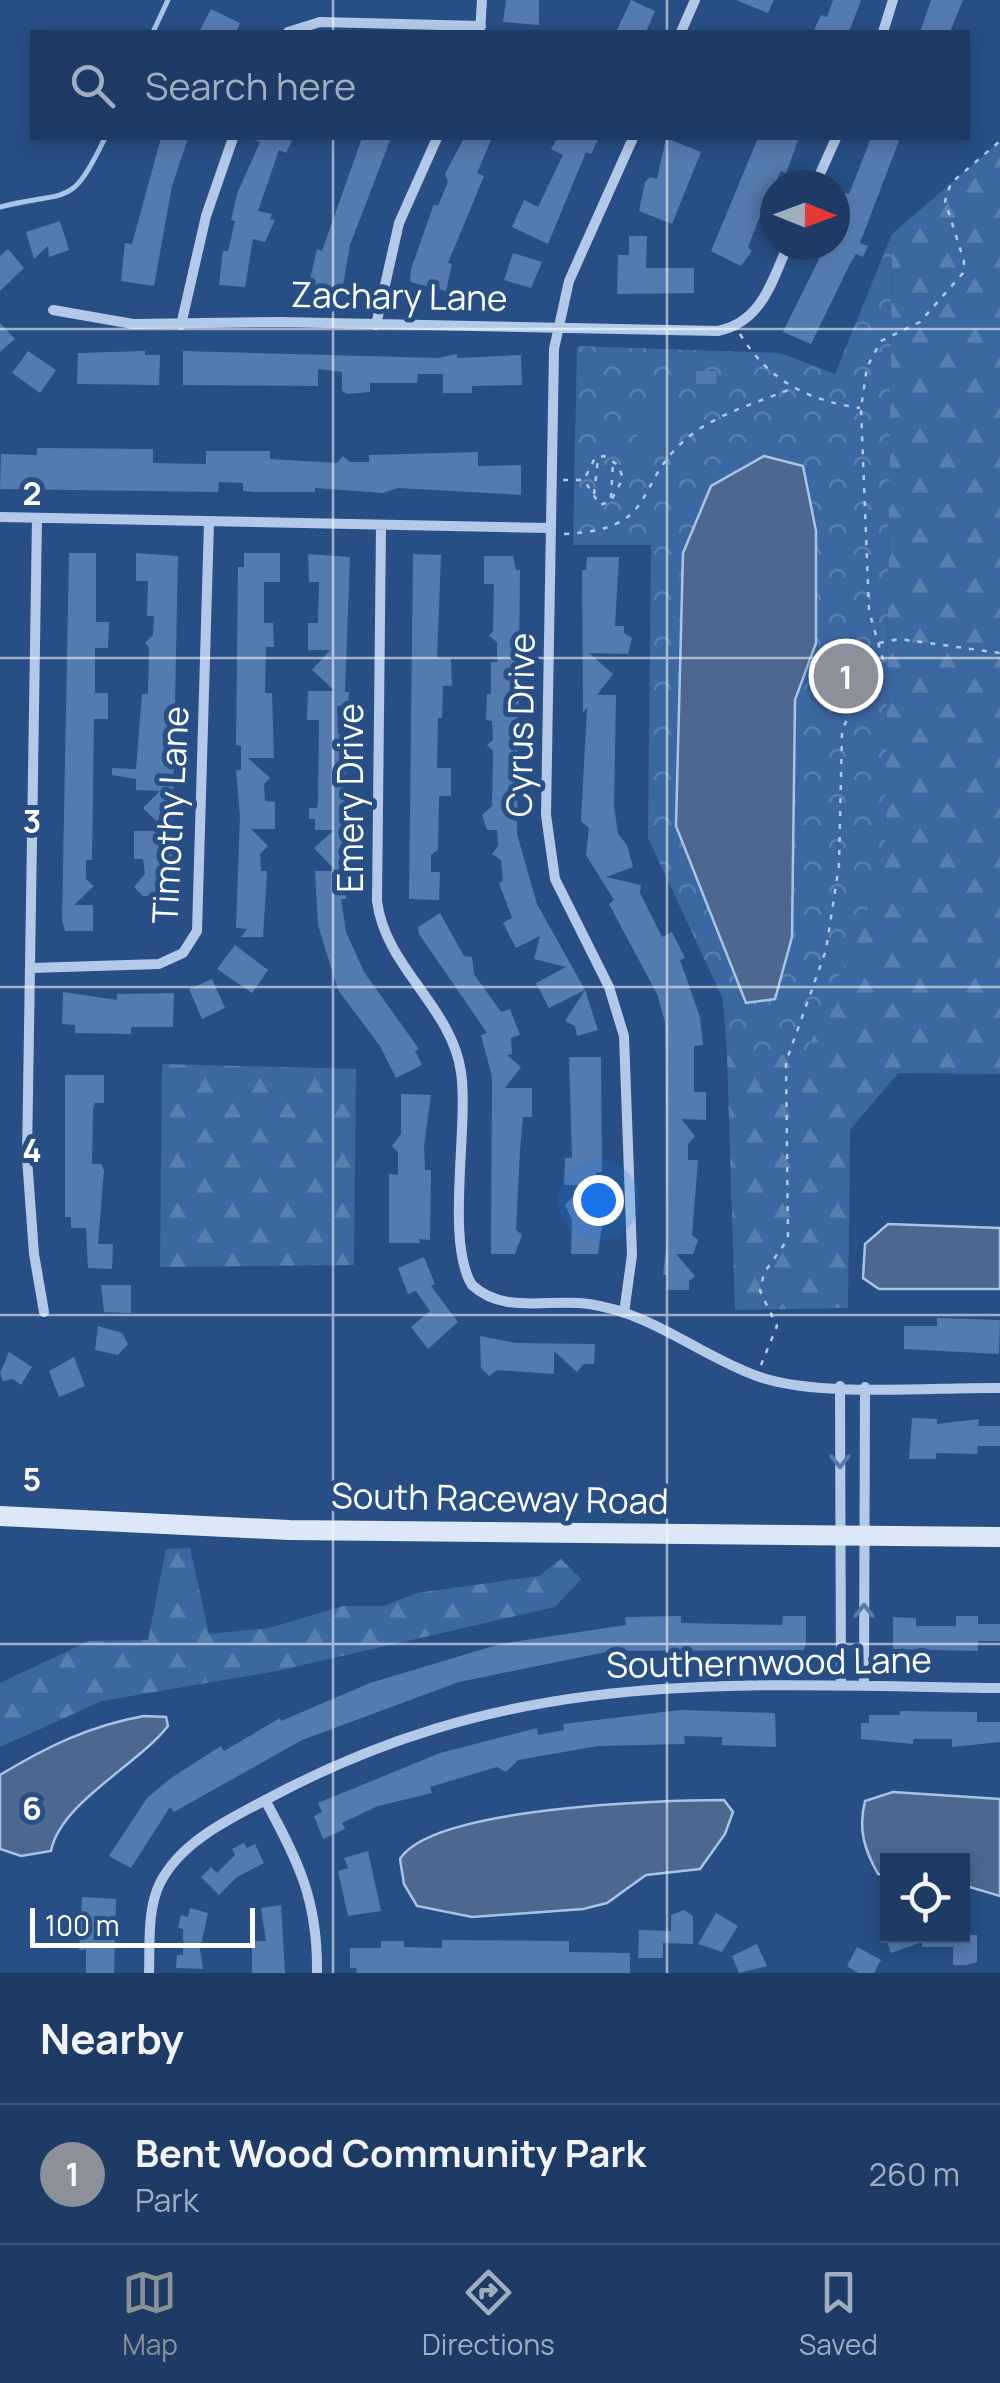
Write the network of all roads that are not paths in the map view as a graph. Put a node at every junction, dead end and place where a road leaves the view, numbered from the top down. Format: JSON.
{"nodes":[{"id":1,"x":482,"y":0,"type":"edge"},
{"id":2,"x":695,"y":0,"type":"edge"},
{"id":3,"x":893,"y":0,"type":"edge"},
{"id":4,"x":480,"y":29,"type":"edge"},
{"id":5,"x":294,"y":30,"type":"edge"},
{"id":6,"x":681,"y":30,"type":"edge"},
{"id":7,"x":884,"y":30,"type":"edge"},
{"id":8,"x":233,"y":140,"type":"edge"},
{"id":9,"x":437,"y":140,"type":"edge"},
{"id":10,"x":632,"y":140,"type":"edge"},
{"id":11,"x":835,"y":140,"type":"edge"},
{"id":12,"x":822,"y":170,"type":"edge"},
{"id":13,"x":781,"y":260,"type":"edge"},
{"id":14,"x":54,"y":310,"type":"dead end"},
{"id":15,"x":376,"y":324,"type":"junction"},
{"id":16,"x":182,"y":325,"type":"junction"},
{"id":17,"x":557,"y":327,"type":"junction"},
{"id":18,"x":0,"y":517,"type":"edge"},
{"id":19,"x":37,"y":518,"type":"junction"},
{"id":20,"x":210,"y":522,"type":"junction"},
{"id":21,"x":381,"y":526,"type":"junction"},
{"id":22,"x":551,"y":531,"type":"junction"},
{"id":23,"x":31,"y":968,"type":"junction"},
{"id":24,"x":44,"y":1312,"type":"dead end"},
{"id":25,"x":624,"y":1313,"type":"junction"},
{"id":26,"x":840,"y":1386,"type":"junction"},
{"id":27,"x":865,"y":1387,"type":"junction"},
{"id":28,"x":1000,"y":1388,"type":"edge"},
{"id":29,"x":0,"y":1516,"type":"edge"},
{"id":30,"x":840,"y":1535,"type":"junction"},
{"id":31,"x":865,"y":1535,"type":"junction"},
{"id":32,"x":1000,"y":1537,"type":"edge"},
{"id":33,"x":842,"y":1686,"type":"junction"},
{"id":34,"x":864,"y":1686,"type":"junction"},
{"id":35,"x":1000,"y":1688,"type":"edge"},
{"id":36,"x":264,"y":1800,"type":"junction"},
{"id":37,"x":149,"y":1973,"type":"edge"},
{"id":38,"x":317,"y":1973,"type":"edge"}],
"edges":[{"from":1,"to":4,"type":"street"},
{"from":2,"to":6,"type":"street"},
{"from":3,"to":7,"type":"street"},
{"from":4,"to":5,"type":"street"},
{"from":8,"to":16,"type":"street"},
{"from":9,"to":15,"type":"street"},
{"from":10,"to":17,"type":"street","name":"Cyrus Drive"},
{"from":11,"to":12,"type":"street"},
{"from":13,"to":17,"type":"street","name":"Zachary Lane"},
{"from":14,"to":16,"type":"street","name":"Zachary Lane"},
{"from":15,"to":16,"type":"street","name":"Zachary Lane"},
{"from":15,"to":17,"type":"street","name":"Zachary Lane"},
{"from":17,"to":22,"type":"street","name":"Cyrus Drive"},
{"from":18,"to":19,"type":"street"},
{"from":19,"to":20,"type":"street"},
{"from":19,"to":23,"type":"street"},
{"from":20,"to":21,"type":"street"},
{"from":20,"to":23,"type":"street","name":"Timothy Lane"},
{"from":21,"to":22,"type":"street"},
{"from":21,"to":25,"type":"street","name":"Emery Drive"},
{"from":22,"to":25,"type":"street","name":"Cyrus Drive"},
{"from":23,"to":24,"type":"street"},
{"from":25,"to":26,"type":"street"},
{"from":26,"to":27,"type":"street"},
{"from":26,"to":30,"type":"street","one_way":true},
{"from":27,"to":28,"type":"street"},
{"from":27,"to":31,"type":"street"},
{"from":29,"to":30,"type":"main road","name":"South Raceway Road"},
{"from":30,"to":31,"type":"main road","name":"South Raceway Road"},
{"from":30,"to":33,"type":"street"},
{"from":31,"to":32,"type":"main road","name":"South Raceway Road"},
{"from":34,"to":31,"type":"street","one_way":true},
{"from":33,"to":34,"type":"street","name":"Southernwood Lane"},
{"from":33,"to":36,"type":"street","name":"Southernwood Lane"},
{"from":34,"to":35,"type":"street","name":"Southernwood Lane"},
{"from":36,"to":37,"type":"street","name":"Southernwood Lane"},
{"from":36,"to":38,"type":"street"}]}
